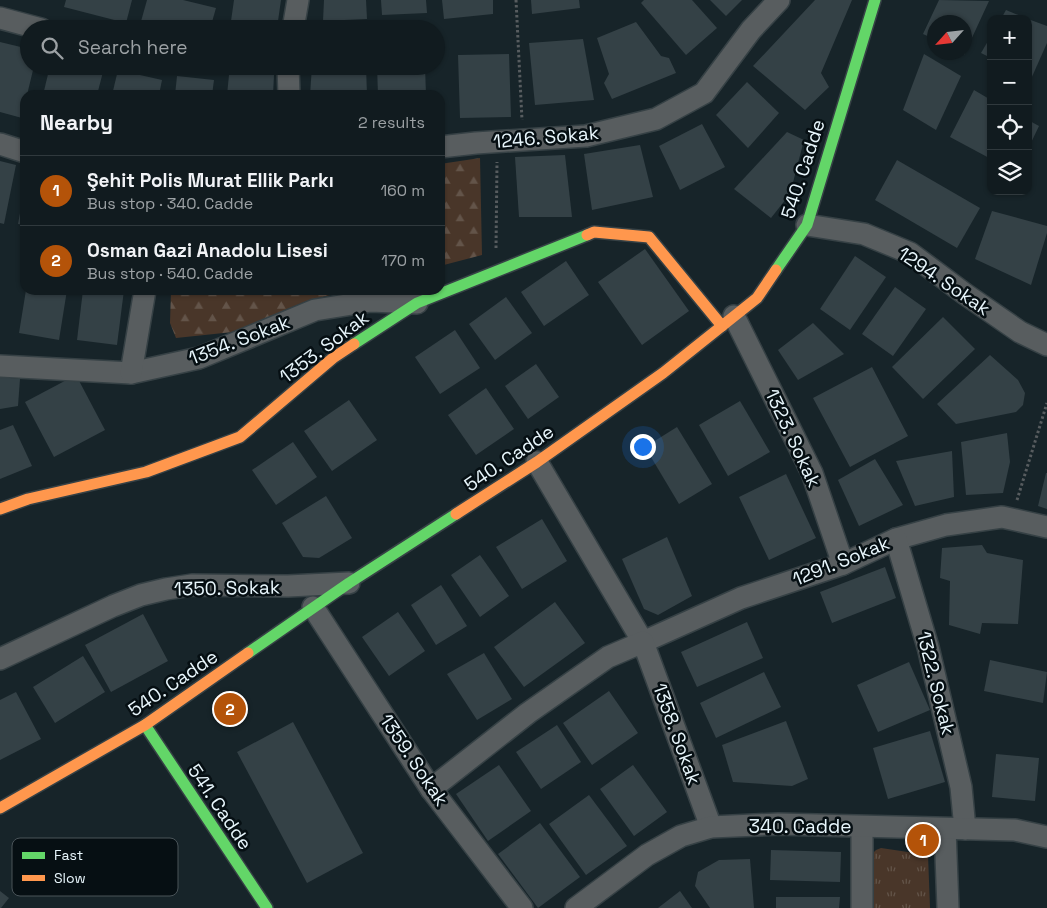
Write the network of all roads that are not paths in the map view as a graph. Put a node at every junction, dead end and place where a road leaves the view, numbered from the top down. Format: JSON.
{"nodes":[{"id":1,"x":298,"y":0,"type":"edge"},
{"id":2,"x":779,"y":0,"type":"edge"},
{"id":3,"x":875,"y":0,"type":"edge"},
{"id":4,"x":0,"y":18,"type":"edge"},
{"id":5,"x":295,"y":20,"type":"edge"},
{"id":6,"x":20,"y":23,"type":"edge"},
{"id":7,"x":288,"y":75,"type":"edge"},
{"id":8,"x":289,"y":90,"type":"edge"},
{"id":9,"x":0,"y":144,"type":"edge"},
{"id":10,"x":445,"y":147,"type":"edge"},
{"id":11,"x":20,"y":150,"type":"edge"},
{"id":12,"x":807,"y":225,"type":"junction"},
{"id":13,"x":445,"y":291,"type":"edge"},
{"id":14,"x":144,"y":295,"type":"edge"},
{"id":15,"x":435,"y":295,"type":"edge"},
{"id":16,"x":417,"y":302,"type":"junction"},
{"id":17,"x":728,"y":321,"type":"junction"},
{"id":18,"x":1047,"y":345,"type":"edge"},
{"id":19,"x":0,"y":366,"type":"edge"},
{"id":20,"x":131,"y":373,"type":"junction"},
{"id":21,"x":537,"y":462,"type":"junction"},
{"id":22,"x":0,"y":509,"type":"edge"},
{"id":23,"x":1047,"y":527,"type":"edge"},
{"id":24,"x":896,"y":539,"type":"junction"},
{"id":25,"x":843,"y":564,"type":"junction"},
{"id":26,"x":349,"y":583,"type":"junction"},
{"id":27,"x":313,"y":607,"type":"junction"},
{"id":28,"x":643,"y":642,"type":"junction"},
{"id":29,"x":0,"y":660,"type":"edge"},
{"id":30,"x":145,"y":725,"type":"junction"},
{"id":31,"x":431,"y":789,"type":"junction"},
{"id":32,"x":0,"y":808,"type":"edge"},
{"id":33,"x":862,"y":826,"type":"junction"},
{"id":34,"x":711,"y":827,"type":"junction"},
{"id":35,"x":955,"y":829,"type":"junction"},
{"id":36,"x":1047,"y":837,"type":"edge"},
{"id":37,"x":267,"y":908,"type":"edge"},
{"id":38,"x":522,"y":908,"type":"edge"},
{"id":39,"x":576,"y":908,"type":"edge"},
{"id":40,"x":862,"y":908,"type":"edge"},
{"id":41,"x":948,"y":908,"type":"edge"}],
"edges":[{"from":1,"to":5,"type":"street"},
{"from":2,"to":10,"type":"street","name":"1246. Sokak"},
{"from":3,"to":12,"type":"street","name":"540. Cadde"},
{"from":4,"to":6,"type":"street"},
{"from":7,"to":8,"type":"street"},
{"from":9,"to":11,"type":"street"},
{"from":12,"to":17,"type":"street","name":"540. Cadde"},
{"from":12,"to":18,"type":"street","name":"1294. Sokak"},
{"from":13,"to":17,"type":"street","name":"1353. Sokak"},
{"from":14,"to":20,"type":"street"},
{"from":15,"to":16,"type":"street","name":"1353. Sokak"},
{"from":16,"to":20,"type":"street","name":"1354. Sokak"},
{"from":16,"to":22,"type":"street","name":"1353. Sokak"},
{"from":17,"to":21,"type":"street","name":"540. Cadde"},
{"from":17,"to":25,"type":"street","name":"1323. Sokak"},
{"from":19,"to":20,"type":"street","name":"1354. Sokak"},
{"from":21,"to":26,"type":"street","name":"540. Cadde"},
{"from":21,"to":28,"type":"street"},
{"from":23,"to":24,"type":"street","name":"1291. Sokak"},
{"from":24,"to":25,"type":"street","name":"1291. Sokak"},
{"from":24,"to":35,"type":"street","name":"1322. Sokak"},
{"from":25,"to":28,"type":"street","name":"1291. Sokak"},
{"from":26,"to":27,"type":"street","name":"540. Cadde"},
{"from":26,"to":29,"type":"street","name":"1350. Sokak"},
{"from":27,"to":30,"type":"street","name":"540. Cadde"},
{"from":27,"to":31,"type":"street","name":"1359. Sokak"},
{"from":28,"to":31,"type":"street","name":"1291. Sokak"},
{"from":28,"to":34,"type":"street","name":"1358. Sokak"},
{"from":30,"to":32,"type":"street","name":"540. Cadde"},
{"from":30,"to":37,"type":"street","name":"541. Cadde"},
{"from":31,"to":38,"type":"street","name":"1359. Sokak"},
{"from":33,"to":34,"type":"street","name":"340. Cadde"},
{"from":33,"to":35,"type":"street","name":"340. Cadde"},
{"from":33,"to":40,"type":"street"},
{"from":34,"to":39,"type":"street","name":"340. Cadde"},
{"from":35,"to":36,"type":"street","name":"340. Cadde"},
{"from":35,"to":41,"type":"street","name":"1322. Sokak"}]}
